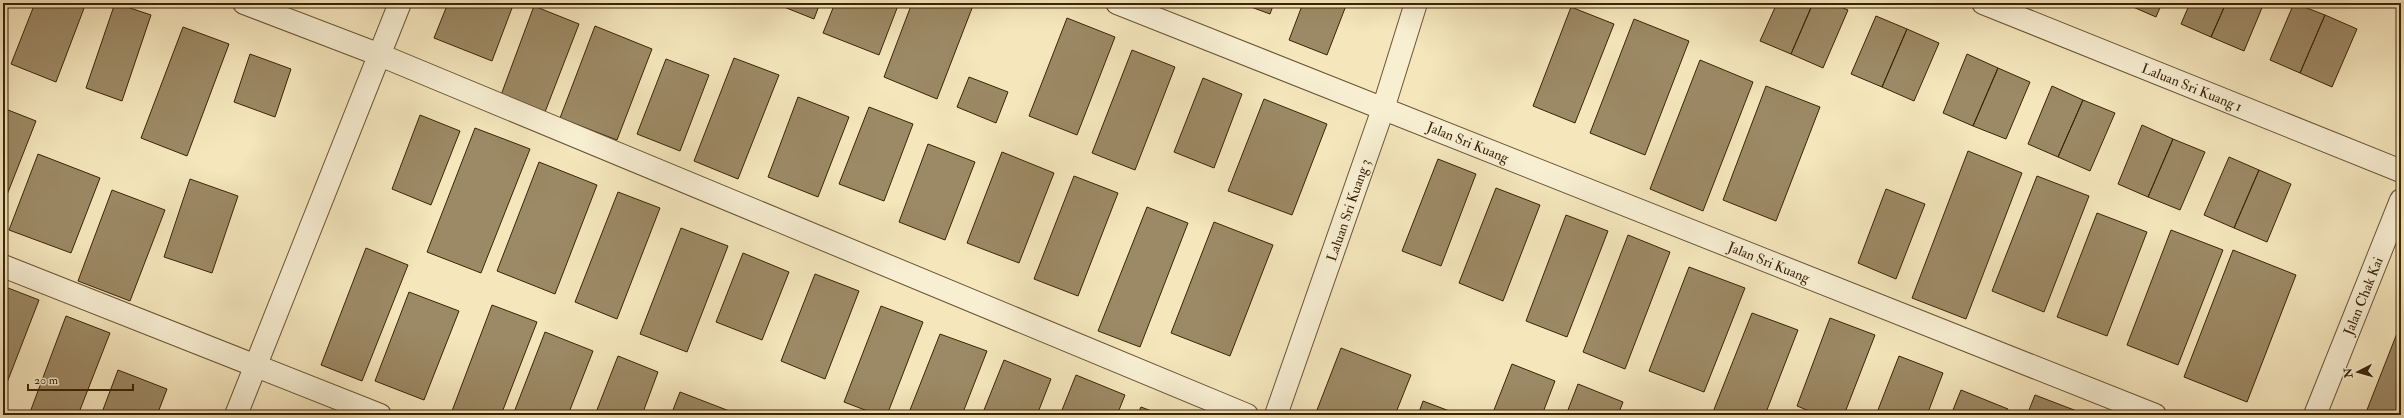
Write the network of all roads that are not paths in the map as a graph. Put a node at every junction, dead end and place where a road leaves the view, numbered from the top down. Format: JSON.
{"nodes":[{"id":1,"x":244,"y":3,"type":"edge"},
{"id":2,"x":400,"y":3,"type":"edge"},
{"id":3,"x":1117,"y":3,"type":"edge"},
{"id":4,"x":1416,"y":3,"type":"edge"},
{"id":5,"x":1983,"y":3,"type":"edge"},
{"id":6,"x":380,"y":55,"type":"junction"},
{"id":7,"x":1384,"y":109,"type":"junction"},
{"id":8,"x":2401,"y":171,"type":"edge"},
{"id":9,"x":2401,"y":200,"type":"edge"},
{"id":10,"x":3,"y":266,"type":"edge"},
{"id":11,"x":256,"y":367,"type":"junction"},
{"id":12,"x":236,"y":415,"type":"edge"},
{"id":13,"x":380,"y":415,"type":"edge"},
{"id":14,"x":1247,"y":415,"type":"edge"},
{"id":15,"x":1276,"y":415,"type":"edge"},
{"id":16,"x":2155,"y":415,"type":"edge"},
{"id":17,"x":2315,"y":415,"type":"edge"}],
"edges":[{"from":1,"to":6,"type":"street"},
{"from":2,"to":6,"type":"street"},
{"from":3,"to":7,"type":"street","name":"Jalan Sri Kuang"},
{"from":4,"to":7,"type":"street","name":"Laluan Sri Kuang 3"},
{"from":5,"to":8,"type":"street","name":"Laluan Sri Kuang 1"},
{"from":6,"to":11,"type":"street"},
{"from":6,"to":14,"type":"street"},
{"from":7,"to":15,"type":"street","name":"Laluan Sri Kuang 3"},
{"from":7,"to":16,"type":"street","name":"Jalan Sri Kuang"},
{"from":9,"to":17,"type":"street","name":"Jalan Chak Kai"},
{"from":10,"to":11,"type":"street"},
{"from":11,"to":12,"type":"street"},
{"from":11,"to":13,"type":"street"}]}
